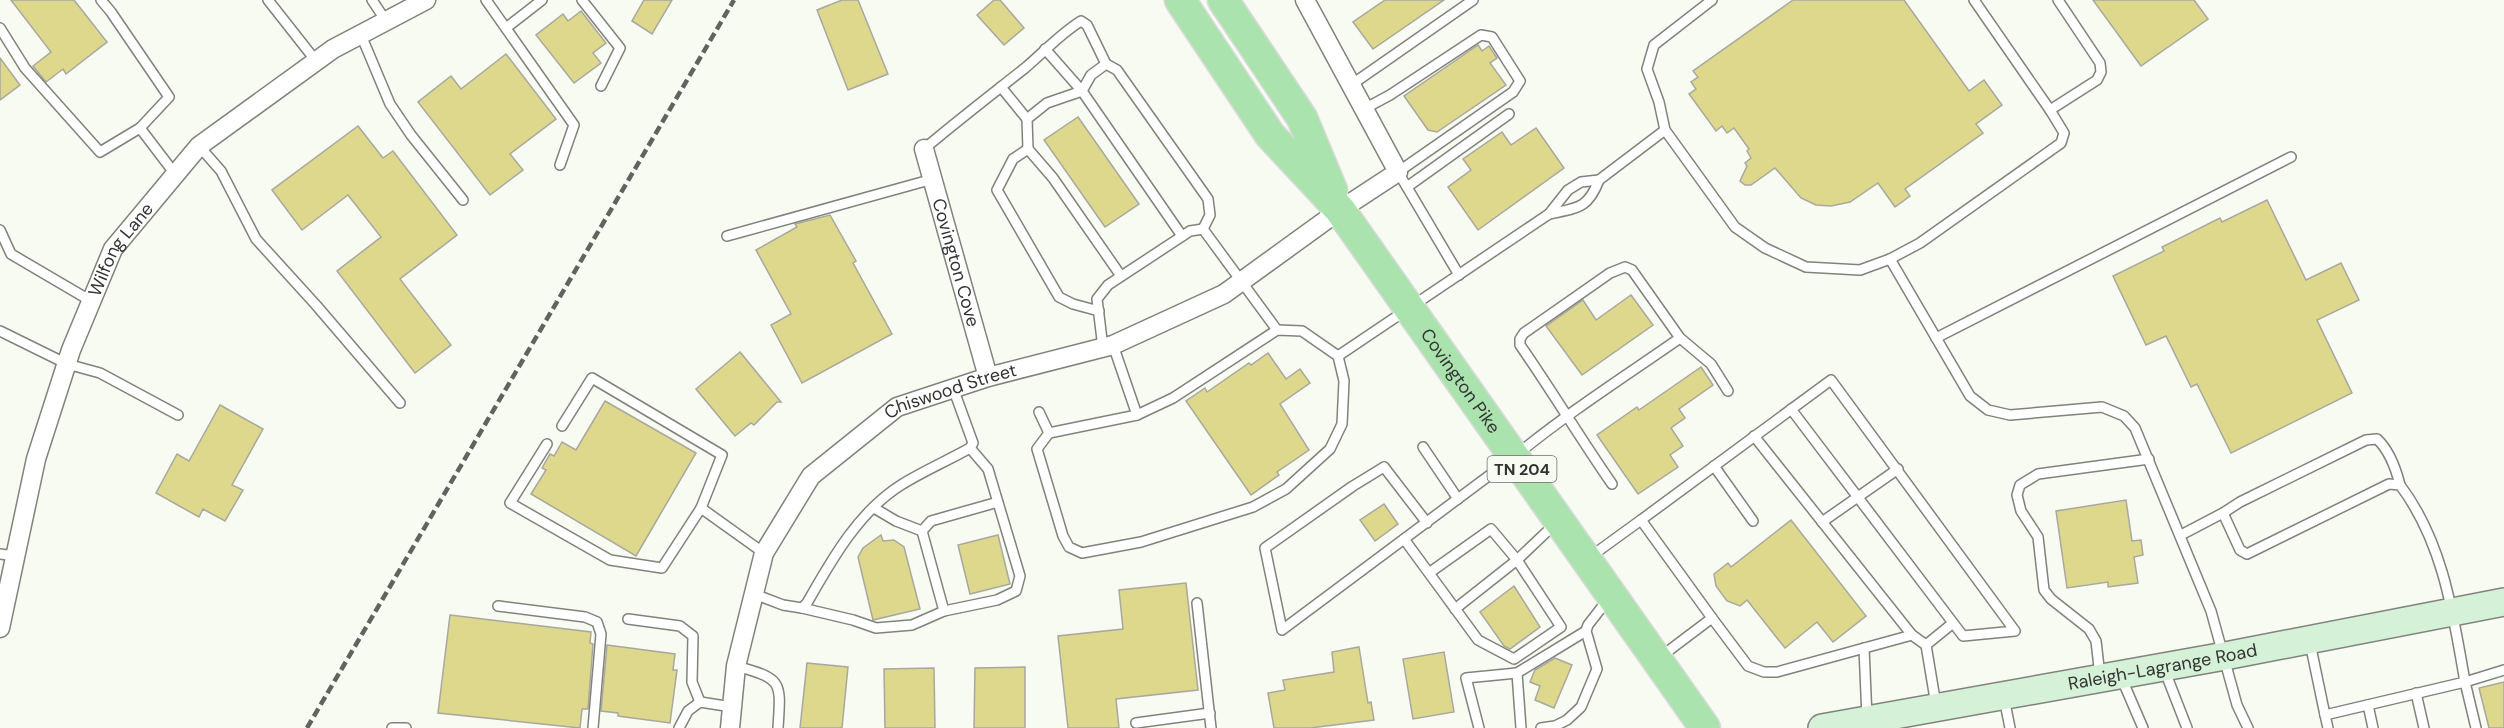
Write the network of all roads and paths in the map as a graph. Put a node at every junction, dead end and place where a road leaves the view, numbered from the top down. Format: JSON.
{"nodes":[{"id":1,"x":101,"y":0,"type":"edge"},
{"id":2,"x":268,"y":0,"type":"edge"},
{"id":3,"x":372,"y":0,"type":"edge"},
{"id":4,"x":426,"y":0,"type":"edge"},
{"id":5,"x":486,"y":0,"type":"edge"},
{"id":6,"x":542,"y":0,"type":"edge"},
{"id":7,"x":582,"y":0,"type":"edge"},
{"id":8,"x":1180,"y":0,"type":"edge"},
{"id":9,"x":1223,"y":0,"type":"edge"},
{"id":10,"x":1305,"y":0,"type":"edge"},
{"id":11,"x":1712,"y":0,"type":"edge"},
{"id":12,"x":1974,"y":0,"type":"edge"},
{"id":13,"x":2058,"y":0,"type":"edge"},
{"id":14,"x":1466,"y":2,"type":"edge"},
{"id":15,"x":386,"y":21,"type":"junction"},
{"id":16,"x":0,"y":28,"type":"edge"},
{"id":17,"x":506,"y":28,"type":"junction"},
{"id":18,"x":361,"y":35,"type":"junction"},
{"id":19,"x":1045,"y":49,"type":"junction"},
{"id":20,"x":316,"y":61,"type":"junction"},
{"id":21,"x":1106,"y":64,"type":"junction"},
{"id":22,"x":1351,"y":85,"type":"junction"},
{"id":23,"x":602,"y":86,"type":"dead end"},
{"id":24,"x":1000,"y":87,"type":"junction"},
{"id":25,"x":1082,"y":91,"type":"junction"},
{"id":26,"x":1364,"y":109,"type":"junction"},
{"id":27,"x":2050,"y":110,"type":"junction"},
{"id":28,"x":1509,"y":114,"type":"dead end"},
{"id":29,"x":1027,"y":119,"type":"junction"},
{"id":30,"x":140,"y":128,"type":"junction"},
{"id":31,"x":1665,"y":130,"type":"junction"},
{"id":32,"x":199,"y":147,"type":"junction"},
{"id":33,"x":924,"y":149,"type":"joint"},
{"id":34,"x":1028,"y":149,"type":"junction"},
{"id":35,"x":2291,"y":157,"type":"dead end"},
{"id":36,"x":560,"y":165,"type":"dead end"},
{"id":37,"x":175,"y":174,"type":"junction"},
{"id":38,"x":933,"y":179,"type":"junction"},
{"id":39,"x":1402,"y":179,"type":"junction"},
{"id":40,"x":1599,"y":180,"type":"junction"},
{"id":41,"x":463,"y":200,"type":"dead end"},
{"id":42,"x":1340,"y":210,"type":"junction"},
{"id":43,"x":1549,"y":214,"type":"junction"},
{"id":44,"x":1203,"y":229,"type":"junction"},
{"id":45,"x":0,"y":230,"type":"edge"},
{"id":46,"x":727,"y":236,"type":"dead end"},
{"id":47,"x":1182,"y":236,"type":"junction"},
{"id":48,"x":0,"y":249,"type":"edge"},
{"id":49,"x":12,"y":254,"type":"junction"},
{"id":50,"x":1890,"y":259,"type":"junction"},
{"id":51,"x":1459,"y":275,"type":"junction"},
{"id":52,"x":1121,"y":276,"type":"junction"},
{"id":53,"x":1240,"y":282,"type":"junction"},
{"id":54,"x":91,"y":301,"type":"junction"},
{"id":55,"x":1410,"y":309,"type":"junction"},
{"id":56,"x":1099,"y":312,"type":"junction"},
{"id":57,"x":0,"y":330,"type":"edge"},
{"id":58,"x":1277,"y":330,"type":"junction"},
{"id":59,"x":1680,"y":338,"type":"junction"},
{"id":60,"x":1936,"y":338,"type":"junction"},
{"id":61,"x":1108,"y":347,"type":"junction"},
{"id":62,"x":1338,"y":356,"type":"junction"},
{"id":63,"x":67,"y":364,"type":"junction"},
{"id":64,"x":988,"y":376,"type":"junction"},
{"id":65,"x":953,"y":388,"type":"junction"},
{"id":66,"x":1728,"y":391,"type":"dead end"},
{"id":67,"x":400,"y":403,"type":"dead end"},
{"id":68,"x":1791,"y":409,"type":"junction"},
{"id":69,"x":1039,"y":412,"type":"dead end"},
{"id":70,"x":178,"y":415,"type":"dead end"},
{"id":71,"x":1137,"y":415,"type":"junction"},
{"id":72,"x":1569,"y":416,"type":"junction"},
{"id":73,"x":562,"y":426,"type":"dead end"},
{"id":74,"x":1049,"y":433,"type":"junction"},
{"id":75,"x":1754,"y":436,"type":"junction"},
{"id":76,"x":547,"y":444,"type":"dead end"},
{"id":77,"x":1423,"y":447,"type":"dead end"},
{"id":78,"x":970,"y":448,"type":"junction"},
{"id":79,"x":1514,"y":457,"type":"junction"},
{"id":80,"x":2149,"y":459,"type":"junction"},
{"id":81,"x":1714,"y":466,"type":"junction"},
{"id":82,"x":1898,"y":469,"type":"junction"},
{"id":83,"x":1612,"y":484,"type":"dead end"},
{"id":84,"x":2400,"y":485,"type":"junction"},
{"id":85,"x":1859,"y":496,"type":"junction"},
{"id":86,"x":1458,"y":499,"type":"junction"},
{"id":87,"x":998,"y":502,"type":"junction"},
{"id":88,"x":701,"y":508,"type":"junction"},
{"id":89,"x":874,"y":508,"type":"junction"},
{"id":90,"x":2223,"y":513,"type":"junction"},
{"id":91,"x":1641,"y":520,"type":"junction"},
{"id":92,"x":1559,"y":521,"type":"junction"},
{"id":93,"x":1753,"y":521,"type":"dead end"},
{"id":94,"x":1822,"y":522,"type":"junction"},
{"id":95,"x":1426,"y":523,"type":"junction"},
{"id":96,"x":922,"y":531,"type":"junction"},
{"id":97,"x":2181,"y":535,"type":"junction"},
{"id":98,"x":1404,"y":539,"type":"junction"},
{"id":99,"x":764,"y":552,"type":"junction"},
{"id":100,"x":8,"y":555,"type":"edge"},
{"id":101,"x":1517,"y":560,"type":"junction"},
{"id":102,"x":1586,"y":560,"type":"junction"},
{"id":103,"x":1429,"y":573,"type":"junction"},
{"id":104,"x":754,"y":594,"type":"junction"},
{"id":105,"x":1612,"y":596,"type":"junction"},
{"id":106,"x":2504,"y":602,"type":"edge"},
{"id":107,"x":1197,"y":603,"type":"dead end"},
{"id":108,"x":498,"y":606,"type":"dead end"},
{"id":109,"x":802,"y":608,"type":"junction"},
{"id":110,"x":1455,"y":609,"type":"junction"},
{"id":111,"x":944,"y":611,"type":"junction"},
{"id":112,"x":2453,"y":611,"type":"junction"},
{"id":113,"x":1712,"y":618,"type":"junction"},
{"id":114,"x":628,"y":619,"type":"dead end"},
{"id":115,"x":1953,"y":623,"type":"junction"},
{"id":116,"x":0,"y":627,"type":"edge"},
{"id":117,"x":1586,"y":631,"type":"junction"},
{"id":118,"x":1912,"y":635,"type":"junction"},
{"id":119,"x":2309,"y":640,"type":"junction"},
{"id":120,"x":1926,"y":645,"type":"junction"},
{"id":121,"x":1863,"y":648,"type":"junction"},
{"id":122,"x":2225,"y":656,"type":"junction"},
{"id":123,"x":1657,"y":659,"type":"junction"},
{"id":124,"x":736,"y":666,"type":"junction"},
{"id":125,"x":2163,"y":667,"type":"junction"},
{"id":126,"x":2504,"y":670,"type":"edge"},
{"id":127,"x":1518,"y":673,"type":"junction"},
{"id":128,"x":2110,"y":676,"type":"junction"},
{"id":129,"x":2464,"y":682,"type":"junction"},
{"id":130,"x":2416,"y":693,"type":"junction"},
{"id":131,"x":2003,"y":696,"type":"junction"},
{"id":132,"x":700,"y":702,"type":"junction"},
{"id":133,"x":2368,"y":705,"type":"junction"},
{"id":134,"x":732,"y":707,"type":"junction"},
{"id":135,"x":1926,"y":712,"type":"junction"},
{"id":136,"x":1210,"y":713,"type":"junction"},
{"id":137,"x":2325,"y":715,"type":"junction"},
{"id":138,"x":1136,"y":723,"type":"dead end"},
{"id":139,"x":1859,"y":723,"type":"edge"},
{"id":140,"x":392,"y":728,"type":"edge"},
{"id":141,"x":406,"y":728,"type":"edge"},
{"id":142,"x":593,"y":728,"type":"edge"},
{"id":143,"x":679,"y":728,"type":"edge"},
{"id":144,"x":730,"y":728,"type":"edge"},
{"id":145,"x":778,"y":728,"type":"edge"},
{"id":146,"x":1211,"y":728,"type":"edge"},
{"id":147,"x":1479,"y":728,"type":"edge"},
{"id":148,"x":1521,"y":728,"type":"edge"},
{"id":149,"x":1541,"y":728,"type":"edge"},
{"id":150,"x":1705,"y":728,"type":"edge"},
{"id":151,"x":1822,"y":728,"type":"edge"},
{"id":152,"x":2010,"y":728,"type":"edge"},
{"id":153,"x":2143,"y":728,"type":"edge"},
{"id":154,"x":2187,"y":728,"type":"edge"},
{"id":155,"x":2248,"y":728,"type":"edge"},
{"id":156,"x":2328,"y":728,"type":"edge"},
{"id":157,"x":2373,"y":728,"type":"edge"},
{"id":158,"x":2424,"y":728,"type":"edge"},
{"id":159,"x":2476,"y":728,"type":"edge"}],
"edges":[{"from":1,"to":30,"type":"lane"},
{"from":2,"to":20,"type":"lane"},
{"from":3,"to":15,"type":"lane"},
{"from":4,"to":15,"type":"street","name":"Wilfong Lane"},
{"from":5,"to":17,"type":"lane"},
{"from":6,"to":17,"type":"lane"},
{"from":7,"to":23,"type":"lane"},
{"from":8,"to":42,"type":"main road","name":"Covington Pike","number":"TN 204"},
{"from":9,"to":42,"type":"main road","name":"Covington Pike","number":"TN 204"},
{"from":10,"to":22,"type":"street"},
{"from":11,"to":31,"type":"lane"},
{"from":12,"to":27,"type":"lane"},
{"from":13,"to":27,"type":"lane"},
{"from":14,"to":22,"type":"lane"},
{"from":15,"to":18,"type":"street","name":"Wilfong Lane"},
{"from":16,"to":30,"type":"lane"},
{"from":17,"to":36,"type":"lane"},
{"from":18,"to":20,"type":"street","name":"Wilfong Lane"},
{"from":18,"to":41,"type":"lane"},
{"from":19,"to":21,"type":"lane"},
{"from":19,"to":24,"type":"lane"},
{"from":19,"to":25,"type":"lane"},
{"from":20,"to":32,"type":"street","name":"Wilfong Lane"},
{"from":21,"to":25,"type":"lane"},
{"from":21,"to":44,"type":"lane"},
{"from":22,"to":26,"type":"street"},
{"from":24,"to":29,"type":"lane"},
{"from":24,"to":33,"type":"lane"},
{"from":25,"to":29,"type":"lane"},
{"from":25,"to":47,"type":"lane"},
{"from":26,"to":39,"type":"street"},
{"from":26,"to":39,"type":"lane"},
{"from":27,"to":50,"type":"lane"},
{"from":28,"to":39,"type":"lane"},
{"from":29,"to":34,"type":"lane"},
{"from":30,"to":37,"type":"lane"},
{"from":31,"to":40,"type":"lane"},
{"from":31,"to":50,"type":"lane"},
{"from":32,"to":37,"type":"street","name":"Wilfong Lane"},
{"from":32,"to":67,"type":"lane"},
{"from":33,"to":38,"type":"street","name":"Covington Cove"},
{"from":34,"to":52,"type":"lane"},
{"from":34,"to":56,"type":"lane"},
{"from":35,"to":60,"type":"lane"},
{"from":37,"to":54,"type":"street","name":"Wilfong Lane"},
{"from":38,"to":46,"type":"lane"},
{"from":38,"to":64,"type":"street","name":"Covington Cove"},
{"from":39,"to":42,"type":"street","name":"Chiswood Street"},
{"from":39,"to":51,"type":"lane"},
{"from":40,"to":43,"type":"lane"},
{"from":40,"to":43,"type":"lane"},
{"from":42,"to":53,"type":"street","name":"Chiswood Street"},
{"from":42,"to":55,"type":"main road","name":"Covington Pike","number":"TN 204"},
{"from":43,"to":51,"type":"lane"},
{"from":44,"to":47,"type":"lane"},
{"from":44,"to":53,"type":"lane"},
{"from":45,"to":49,"type":"lane"},
{"from":47,"to":52,"type":"lane"},
{"from":48,"to":49,"type":"lane"},
{"from":49,"to":54,"type":"lane"},
{"from":50,"to":60,"type":"lane"},
{"from":51,"to":55,"type":"lane"},
{"from":52,"to":56,"type":"lane"},
{"from":53,"to":58,"type":"lane"},
{"from":53,"to":61,"type":"street","name":"Chiswood Street"},
{"from":54,"to":63,"type":"street","name":"Wilfong Lane"},
{"from":55,"to":62,"type":"lane"},
{"from":55,"to":79,"type":"main road","name":"Covington Pike","number":"TN 204"},
{"from":56,"to":61,"type":"lane"},
{"from":57,"to":63,"type":"lane"},
{"from":58,"to":62,"type":"lane"},
{"from":58,"to":71,"type":"lane"},
{"from":59,"to":66,"type":"lane"},
{"from":59,"to":72,"type":"lane"},
{"from":59,"to":72,"type":"lane"},
{"from":60,"to":80,"type":"lane"},
{"from":61,"to":64,"type":"street","name":"Chiswood Street"},
{"from":61,"to":71,"type":"lane"},
{"from":62,"to":74,"type":"lane"},
{"from":63,"to":70,"type":"lane"},
{"from":63,"to":100,"type":"street","name":"Wilfong Lane"},
{"from":64,"to":65,"type":"street","name":"Chiswood Street"},
{"from":65,"to":78,"type":"lane"},
{"from":65,"to":99,"type":"street","name":"Chiswood Street"},
{"from":68,"to":75,"type":"lane"},
{"from":68,"to":82,"type":"lane"},
{"from":68,"to":85,"type":"lane"},
{"from":69,"to":74,"type":"lane"},
{"from":71,"to":74,"type":"lane"},
{"from":72,"to":79,"type":"lane"},
{"from":72,"to":83,"type":"lane"},
{"from":73,"to":88,"type":"lane"},
{"from":75,"to":81,"type":"lane"},
{"from":75,"to":94,"type":"lane"},
{"from":76,"to":88,"type":"lane"},
{"from":77,"to":86,"type":"lane"},
{"from":78,"to":87,"type":"lane"},
{"from":78,"to":89,"type":"lane"},
{"from":79,"to":86,"type":"lane"},
{"from":79,"to":92,"type":"main road","name":"Covington Pike","number":"TN 204"},
{"from":80,"to":97,"type":"lane"},
{"from":80,"to":128,"type":"lane"},
{"from":81,"to":91,"type":"lane"},
{"from":81,"to":93,"type":"lane"},
{"from":82,"to":85,"type":"lane"},
{"from":82,"to":115,"type":"lane"},
{"from":84,"to":90,"type":"lane"},
{"from":84,"to":90,"type":"lane"},
{"from":84,"to":112,"type":"lane"},
{"from":85,"to":94,"type":"lane"},
{"from":85,"to":115,"type":"lane"},
{"from":86,"to":95,"type":"lane"},
{"from":87,"to":96,"type":"lane"},
{"from":87,"to":111,"type":"lane"},
{"from":88,"to":99,"type":"lane"},
{"from":89,"to":96,"type":"lane"},
{"from":89,"to":109,"type":"lane"},
{"from":90,"to":97,"type":"lane"},
{"from":91,"to":102,"type":"lane"},
{"from":91,"to":113,"type":"lane"},
{"from":92,"to":101,"type":"lane"},
{"from":92,"to":102,"type":"main road","name":"Covington Pike","number":"TN 204"},
{"from":94,"to":118,"type":"lane"},
{"from":95,"to":98,"type":"lane"},
{"from":95,"to":98,"type":"lane"},
{"from":96,"to":111,"type":"lane"},
{"from":97,"to":122,"type":"lane"},
{"from":98,"to":103,"type":"lane"},
{"from":99,"to":104,"type":"street","name":"Chiswood Street"},
{"from":100,"to":116,"type":"street","name":"Wilfong Lane"},
{"from":101,"to":103,"type":"lane"},
{"from":101,"to":110,"type":"lane"},
{"from":101,"to":110,"type":"lane"},
{"from":102,"to":105,"type":"main road","name":"Covington Pike","number":"TN 204"},
{"from":103,"to":110,"type":"lane"},
{"from":104,"to":109,"type":"lane"},
{"from":104,"to":124,"type":"street","name":"Chiswood Street"},
{"from":105,"to":117,"type":"lane"},
{"from":105,"to":123,"type":"main road","name":"Covington Pike","number":"TN 204"},
{"from":106,"to":112,"type":"main road","name":"Raleigh-Lagrange Road"},
{"from":107,"to":136,"type":"lane"},
{"from":108,"to":142,"type":"lane"},
{"from":109,"to":111,"type":"lane"},
{"from":112,"to":119,"type":"main road","name":"Raleigh-Lagrange Road"},
{"from":112,"to":129,"type":"lane"},
{"from":113,"to":121,"type":"lane"},
{"from":113,"to":123,"type":"lane"},
{"from":114,"to":132,"type":"lane"},
{"from":115,"to":120,"type":"lane"},
{"from":117,"to":127,"type":"lane"},
{"from":117,"to":149,"type":"lane"},
{"from":118,"to":120,"type":"lane"},
{"from":118,"to":121,"type":"lane"},
{"from":119,"to":122,"type":"main road","name":"Raleigh-Lagrange Road"},
{"from":119,"to":137,"type":"lane"},
{"from":120,"to":135,"type":"lane"},
{"from":121,"to":139,"type":"lane"},
{"from":122,"to":125,"type":"main road","name":"Raleigh-Lagrange Road"},
{"from":122,"to":155,"type":"lane"},
{"from":123,"to":150,"type":"main road","name":"Covington Pike","number":"TN 204"},
{"from":124,"to":134,"type":"street","name":"Chiswood Street"},
{"from":124,"to":145,"type":"lane"},
{"from":125,"to":128,"type":"main road","name":"Raleigh-Lagrange Road"},
{"from":125,"to":154,"type":"lane"},
{"from":126,"to":129,"type":"lane"},
{"from":127,"to":147,"type":"lane"},
{"from":127,"to":148,"type":"lane"},
{"from":128,"to":131,"type":"main road","name":"Raleigh-Lagrange Road"},
{"from":128,"to":153,"type":"lane"},
{"from":129,"to":130,"type":"lane"},
{"from":129,"to":159,"type":"lane"},
{"from":130,"to":133,"type":"lane"},
{"from":130,"to":158,"type":"lane"},
{"from":131,"to":135,"type":"main road","name":"Raleigh-Lagrange Road"},
{"from":131,"to":152,"type":"lane"},
{"from":132,"to":134,"type":"lane"},
{"from":132,"to":143,"type":"lane"},
{"from":133,"to":137,"type":"lane"},
{"from":133,"to":157,"type":"lane"},
{"from":134,"to":144,"type":"street","name":"Chiswood Street"},
{"from":135,"to":139,"type":"main road","name":"Raleigh-Lagrange Road"},
{"from":136,"to":138,"type":"lane"},
{"from":136,"to":146,"type":"lane"},
{"from":137,"to":156,"type":"lane"},
{"from":139,"to":151,"type":"main road","name":"Raleigh-Lagrange Road"},
{"from":140,"to":141,"type":"lane"}]}
